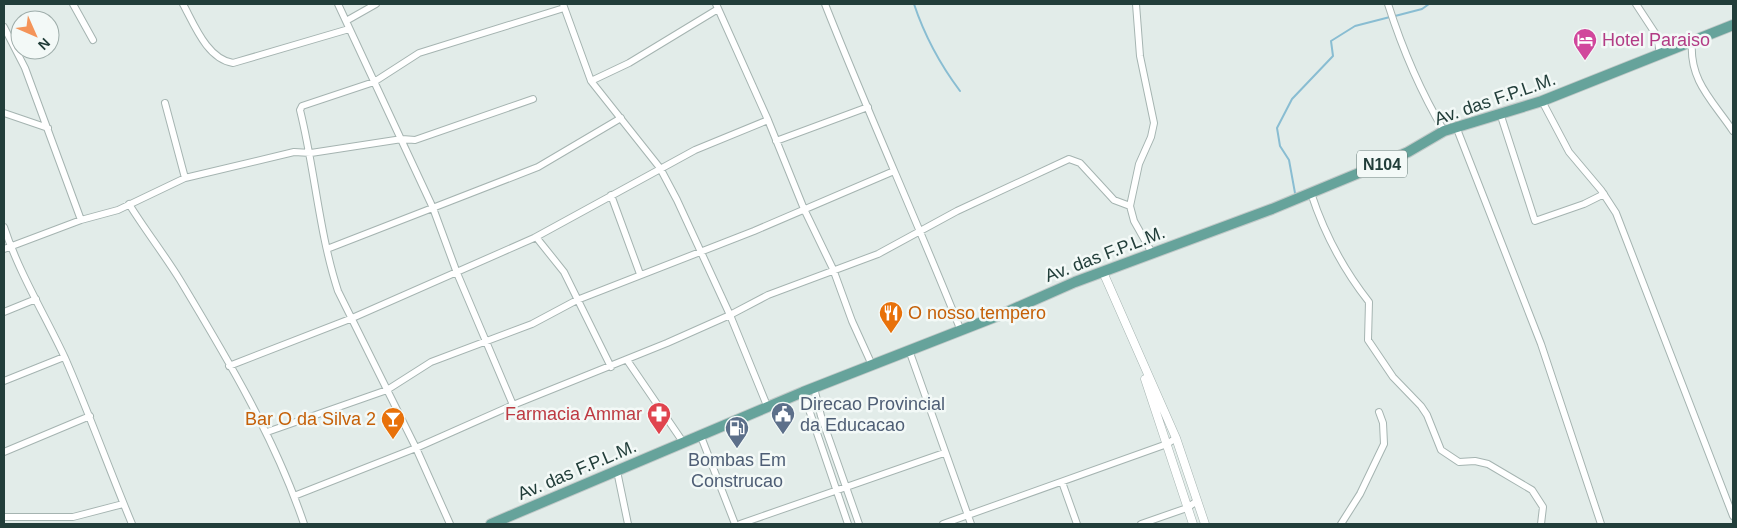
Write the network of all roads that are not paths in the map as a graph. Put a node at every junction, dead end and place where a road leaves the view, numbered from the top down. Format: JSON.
{"nodes":[{"id":1,"x":73,"y":4,"type":"edge"},
{"id":2,"x":183,"y":4,"type":"edge"},
{"id":3,"x":338,"y":4,"type":"edge"},
{"id":4,"x":376,"y":4,"type":"edge"},
{"id":5,"x":825,"y":4,"type":"edge"},
{"id":6,"x":1136,"y":4,"type":"edge"},
{"id":7,"x":1636,"y":4,"type":"edge"},
{"id":8,"x":564,"y":6,"type":"edge"},
{"id":9,"x":717,"y":6,"type":"edge"},
{"id":10,"x":1388,"y":6,"type":"edge"},
{"id":11,"x":346,"y":21,"type":"junction"},
{"id":12,"x":1733,"y":26,"type":"edge"},
{"id":13,"x":4,"y":27,"type":"edge"},
{"id":14,"x":349,"y":29,"type":"junction"},
{"id":15,"x":93,"y":40,"type":"dead end"},
{"id":16,"x":1692,"y":42,"type":"junction"},
{"id":17,"x":1660,"y":54,"type":"junction"},
{"id":18,"x":591,"y":81,"type":"junction"},
{"id":19,"x":374,"y":82,"type":"junction"},
{"id":20,"x":533,"y":99,"type":"dead end"},
{"id":21,"x":1542,"y":100,"type":"junction"},
{"id":22,"x":165,"y":103,"type":"dead end"},
{"id":23,"x":868,"y":107,"type":"junction"},
{"id":24,"x":1500,"y":112,"type":"junction"},
{"id":25,"x":4,"y":113,"type":"edge"},
{"id":26,"x":621,"y":118,"type":"junction"},
{"id":27,"x":768,"y":120,"type":"junction"},
{"id":28,"x":48,"y":128,"type":"junction"},
{"id":29,"x":1457,"y":129,"type":"junction"},
{"id":30,"x":1444,"y":132,"type":"junction"},
{"id":31,"x":1733,"y":132,"type":"edge"},
{"id":32,"x":402,"y":140,"type":"junction"},
{"id":33,"x":776,"y":141,"type":"junction"},
{"id":34,"x":310,"y":153,"type":"junction"},
{"id":35,"x":660,"y":168,"type":"junction"},
{"id":36,"x":894,"y":171,"type":"junction"},
{"id":37,"x":185,"y":178,"type":"junction"},
{"id":38,"x":1311,"y":193,"type":"junction"},
{"id":39,"x":1604,"y":194,"type":"junction"},
{"id":40,"x":611,"y":195,"type":"junction"},
{"id":41,"x":129,"y":204,"type":"junction"},
{"id":42,"x":1130,"y":206,"type":"junction"},
{"id":43,"x":433,"y":208,"type":"junction"},
{"id":44,"x":804,"y":210,"type":"junction"},
{"id":45,"x":81,"y":220,"type":"junction"},
{"id":46,"x":4,"y":227,"type":"edge"},
{"id":47,"x":922,"y":231,"type":"junction"},
{"id":48,"x":536,"y":237,"type":"junction"},
{"id":49,"x":7,"y":248,"type":"edge"},
{"id":50,"x":327,"y":249,"type":"junction"},
{"id":51,"x":701,"y":252,"type":"junction"},
{"id":52,"x":1152,"y":252,"type":"junction"},
{"id":53,"x":833,"y":269,"type":"junction"},
{"id":54,"x":1103,"y":272,"type":"junction"},
{"id":55,"x":457,"y":273,"type":"junction"},
{"id":56,"x":640,"y":274,"type":"junction"},
{"id":57,"x":36,"y":299,"type":"junction"},
{"id":58,"x":577,"y":300,"type":"junction"},
{"id":59,"x":4,"y":312,"type":"edge"},
{"id":60,"x":730,"y":315,"type":"junction"},
{"id":61,"x":350,"y":319,"type":"junction"},
{"id":62,"x":961,"y":331,"type":"junction"},
{"id":63,"x":487,"y":342,"type":"junction"},
{"id":64,"x":909,"y":350,"type":"junction"},
{"id":65,"x":64,"y":357,"type":"junction"},
{"id":66,"x":627,"y":360,"type":"junction"},
{"id":67,"x":1141,"y":362,"type":"junction"},
{"id":68,"x":872,"y":364,"type":"junction"},
{"id":69,"x":230,"y":366,"type":"junction"},
{"id":70,"x":611,"y":367,"type":"junction"},
{"id":71,"x":4,"y":381,"type":"edge"},
{"id":72,"x":814,"y":388,"type":"junction"},
{"id":73,"x":387,"y":390,"type":"junction"},
{"id":74,"x":803,"y":392,"type":"junction"},
{"id":75,"x":513,"y":405,"type":"junction"},
{"id":76,"x":768,"y":408,"type":"junction"},
{"id":77,"x":1378,"y":412,"type":"dead end"},
{"id":78,"x":90,"y":416,"type":"junction"},
{"id":79,"x":267,"y":432,"type":"junction"},
{"id":80,"x":700,"y":434,"type":"junction"},
{"id":81,"x":1176,"y":438,"type":"junction"},
{"id":82,"x":683,"y":442,"type":"junction"},
{"id":83,"x":1167,"y":444,"type":"junction"},
{"id":84,"x":416,"y":448,"type":"junction"},
{"id":85,"x":4,"y":452,"type":"edge"},
{"id":86,"x":944,"y":453,"type":"junction"},
{"id":87,"x":617,"y":471,"type":"junction"},
{"id":88,"x":1062,"y":482,"type":"junction"},
{"id":89,"x":847,"y":488,"type":"junction"},
{"id":90,"x":837,"y":492,"type":"junction"},
{"id":91,"x":294,"y":496,"type":"junction"},
{"id":92,"x":1197,"y":501,"type":"junction"},
{"id":93,"x":123,"y":504,"type":"junction"},
{"id":94,"x":1187,"y":508,"type":"junction"},
{"id":95,"x":968,"y":515,"type":"junction"},
{"id":96,"x":1733,"y":516,"type":"edge"},
{"id":97,"x":4,"y":517,"type":"edge"},
{"id":98,"x":510,"y":521,"type":"edge"},
{"id":99,"x":132,"y":524,"type":"edge"},
{"id":100,"x":304,"y":524,"type":"edge"},
{"id":101,"x":450,"y":524,"type":"edge"},
{"id":102,"x":491,"y":524,"type":"edge"},
{"id":103,"x":628,"y":524,"type":"edge"},
{"id":104,"x":736,"y":524,"type":"edge"},
{"id":105,"x":740,"y":524,"type":"edge"},
{"id":106,"x":848,"y":524,"type":"edge"},
{"id":107,"x":859,"y":524,"type":"edge"},
{"id":108,"x":943,"y":524,"type":"edge"},
{"id":109,"x":971,"y":524,"type":"edge"},
{"id":110,"x":1077,"y":524,"type":"edge"},
{"id":111,"x":1141,"y":524,"type":"edge"},
{"id":112,"x":1193,"y":524,"type":"edge"},
{"id":113,"x":1205,"y":524,"type":"edge"},
{"id":114,"x":1341,"y":524,"type":"edge"},
{"id":115,"x":1541,"y":524,"type":"edge"},
{"id":116,"x":1602,"y":524,"type":"edge"}],
"edges":[{"from":1,"to":15,"type":"street"},
{"from":2,"to":14,"type":"street"},
{"from":3,"to":11,"type":"street"},
{"from":4,"to":11,"type":"street"},
{"from":5,"to":23,"type":"street"},
{"from":6,"to":42,"type":"street"},
{"from":7,"to":17,"type":"street"},
{"from":8,"to":18,"type":"street"},
{"from":8,"to":19,"type":"street"},
{"from":9,"to":18,"type":"street"},
{"from":9,"to":27,"type":"street"},
{"from":10,"to":30,"type":"street"},
{"from":11,"to":14,"type":"street"},
{"from":12,"to":16,"type":"main road","name":"Av. das F.P.L.M.","number":"N104"},
{"from":13,"to":28,"type":"street"},
{"from":14,"to":19,"type":"street"},
{"from":16,"to":17,"type":"main road","name":"Av. das F.P.L.M.","number":"N104"},
{"from":16,"to":31,"type":"street"},
{"from":17,"to":21,"type":"main road","name":"Av. das F.P.L.M.","number":"N104"},
{"from":18,"to":26,"type":"street"},
{"from":19,"to":32,"type":"street"},
{"from":19,"to":34,"type":"street"},
{"from":20,"to":32,"type":"street"},
{"from":21,"to":24,"type":"main road","name":"Av. das F.P.L.M.","number":"N104"},
{"from":21,"to":39,"type":"street"},
{"from":22,"to":37,"type":"street"},
{"from":23,"to":33,"type":"street"},
{"from":23,"to":36,"type":"street"},
{"from":24,"to":29,"type":"main road","name":"Av. das F.P.L.M.","number":"N104"},
{"from":24,"to":39,"type":"street"},
{"from":25,"to":28,"type":"street"},
{"from":26,"to":35,"type":"street"},
{"from":26,"to":43,"type":"street"},
{"from":27,"to":33,"type":"street"},
{"from":27,"to":35,"type":"street"},
{"from":28,"to":45,"type":"street"},
{"from":29,"to":30,"type":"main road","name":"Av. das F.P.L.M.","number":"N104"},
{"from":29,"to":116,"type":"street"},
{"from":30,"to":38,"type":"main road","name":"Av. das F.P.L.M.","number":"N104"},
{"from":32,"to":34,"type":"street"},
{"from":32,"to":43,"type":"street"},
{"from":33,"to":44,"type":"street"},
{"from":34,"to":37,"type":"street"},
{"from":34,"to":50,"type":"street"},
{"from":35,"to":40,"type":"street"},
{"from":35,"to":51,"type":"street"},
{"from":36,"to":44,"type":"street"},
{"from":36,"to":47,"type":"street"},
{"from":37,"to":41,"type":"street"},
{"from":38,"to":52,"type":"main road","name":"Av. das F.P.L.M.","number":"N104"},
{"from":38,"to":115,"type":"street"},
{"from":39,"to":96,"type":"street"},
{"from":40,"to":48,"type":"street"},
{"from":40,"to":56,"type":"street"},
{"from":41,"to":45,"type":"street"},
{"from":41,"to":69,"type":"street"},
{"from":42,"to":47,"type":"street"},
{"from":42,"to":52,"type":"street"},
{"from":43,"to":50,"type":"street"},
{"from":43,"to":55,"type":"street"},
{"from":44,"to":51,"type":"street"},
{"from":44,"to":53,"type":"street"},
{"from":45,"to":49,"type":"street"},
{"from":46,"to":49,"type":"street"},
{"from":47,"to":53,"type":"street"},
{"from":47,"to":62,"type":"street"},
{"from":48,"to":55,"type":"street"},
{"from":48,"to":58,"type":"street"},
{"from":49,"to":57,"type":"street"},
{"from":50,"to":61,"type":"street"},
{"from":51,"to":56,"type":"street"},
{"from":51,"to":60,"type":"street"},
{"from":52,"to":54,"type":"main road","name":"Av. das F.P.L.M.","number":"N104"},
{"from":53,"to":60,"type":"street"},
{"from":53,"to":68,"type":"street"},
{"from":54,"to":62,"type":"main road","name":"Av. das F.P.L.M.","number":"N104"},
{"from":54,"to":67,"type":"street"},
{"from":55,"to":61,"type":"street"},
{"from":55,"to":63,"type":"street"},
{"from":56,"to":58,"type":"street"},
{"from":57,"to":59,"type":"street"},
{"from":57,"to":65,"type":"street"},
{"from":58,"to":63,"type":"street"},
{"from":58,"to":70,"type":"street"},
{"from":60,"to":66,"type":"street"},
{"from":60,"to":76,"type":"street"},
{"from":61,"to":69,"type":"street"},
{"from":61,"to":73,"type":"street"},
{"from":62,"to":64,"type":"main road","name":"Av. das F.P.L.M.","number":"N104"},
{"from":63,"to":73,"type":"street"},
{"from":63,"to":75,"type":"street"},
{"from":64,"to":68,"type":"main road","name":"Av. das F.P.L.M.","number":"N104"},
{"from":64,"to":86,"type":"street"},
{"from":65,"to":71,"type":"street"},
{"from":65,"to":78,"type":"street"},
{"from":66,"to":70,"type":"street"},
{"from":66,"to":82,"type":"street"},
{"from":67,"to":81,"type":"street"},
{"from":67,"to":83,"type":"street"},
{"from":68,"to":72,"type":"main road","name":"Av. das F.P.L.M.","number":"N104"},
{"from":69,"to":79,"type":"street"},
{"from":70,"to":75,"type":"street"},
{"from":72,"to":74,"type":"main road","name":"Av. das F.P.L.M.","number":"N104"},
{"from":72,"to":89,"type":"street"},
{"from":73,"to":79,"type":"street"},
{"from":73,"to":84,"type":"street"},
{"from":74,"to":76,"type":"main road","name":"Av. das F.P.L.M.","number":"N104"},
{"from":74,"to":90,"type":"street"},
{"from":75,"to":84,"type":"street"},
{"from":76,"to":80,"type":"main road","name":"Av. das F.P.L.M.","number":"N104"},
{"from":77,"to":114,"type":"street"},
{"from":78,"to":85,"type":"street"},
{"from":78,"to":93,"type":"street"},
{"from":79,"to":91,"type":"street"},
{"from":80,"to":82,"type":"main road","name":"Av. das F.P.L.M.","number":"N104"},
{"from":80,"to":104,"type":"street"},
{"from":81,"to":83,"type":"street"},
{"from":81,"to":92,"type":"street"},
{"from":82,"to":87,"type":"main road","name":"Av. das F.P.L.M.","number":"N104"},
{"from":83,"to":88,"type":"street"},
{"from":83,"to":94,"type":"street"},
{"from":84,"to":91,"type":"street"},
{"from":84,"to":101,"type":"street"},
{"from":86,"to":89,"type":"street"},
{"from":86,"to":95,"type":"street"},
{"from":87,"to":98,"type":"main road","name":"Av. das F.P.L.M.","number":"N104"},
{"from":87,"to":103,"type":"street"},
{"from":88,"to":95,"type":"street"},
{"from":88,"to":110,"type":"street"},
{"from":89,"to":90,"type":"street"},
{"from":89,"to":107,"type":"street"},
{"from":90,"to":105,"type":"street"},
{"from":90,"to":106,"type":"street"},
{"from":91,"to":100,"type":"street"},
{"from":92,"to":94,"type":"street"},
{"from":92,"to":113,"type":"street"},
{"from":93,"to":97,"type":"street"},
{"from":93,"to":99,"type":"street"},
{"from":94,"to":111,"type":"street"},
{"from":94,"to":112,"type":"street"},
{"from":95,"to":108,"type":"street"},
{"from":95,"to":109,"type":"street"},
{"from":98,"to":102,"type":"main road","name":"Av. das F.P.L.M.","number":"N104"}]}
